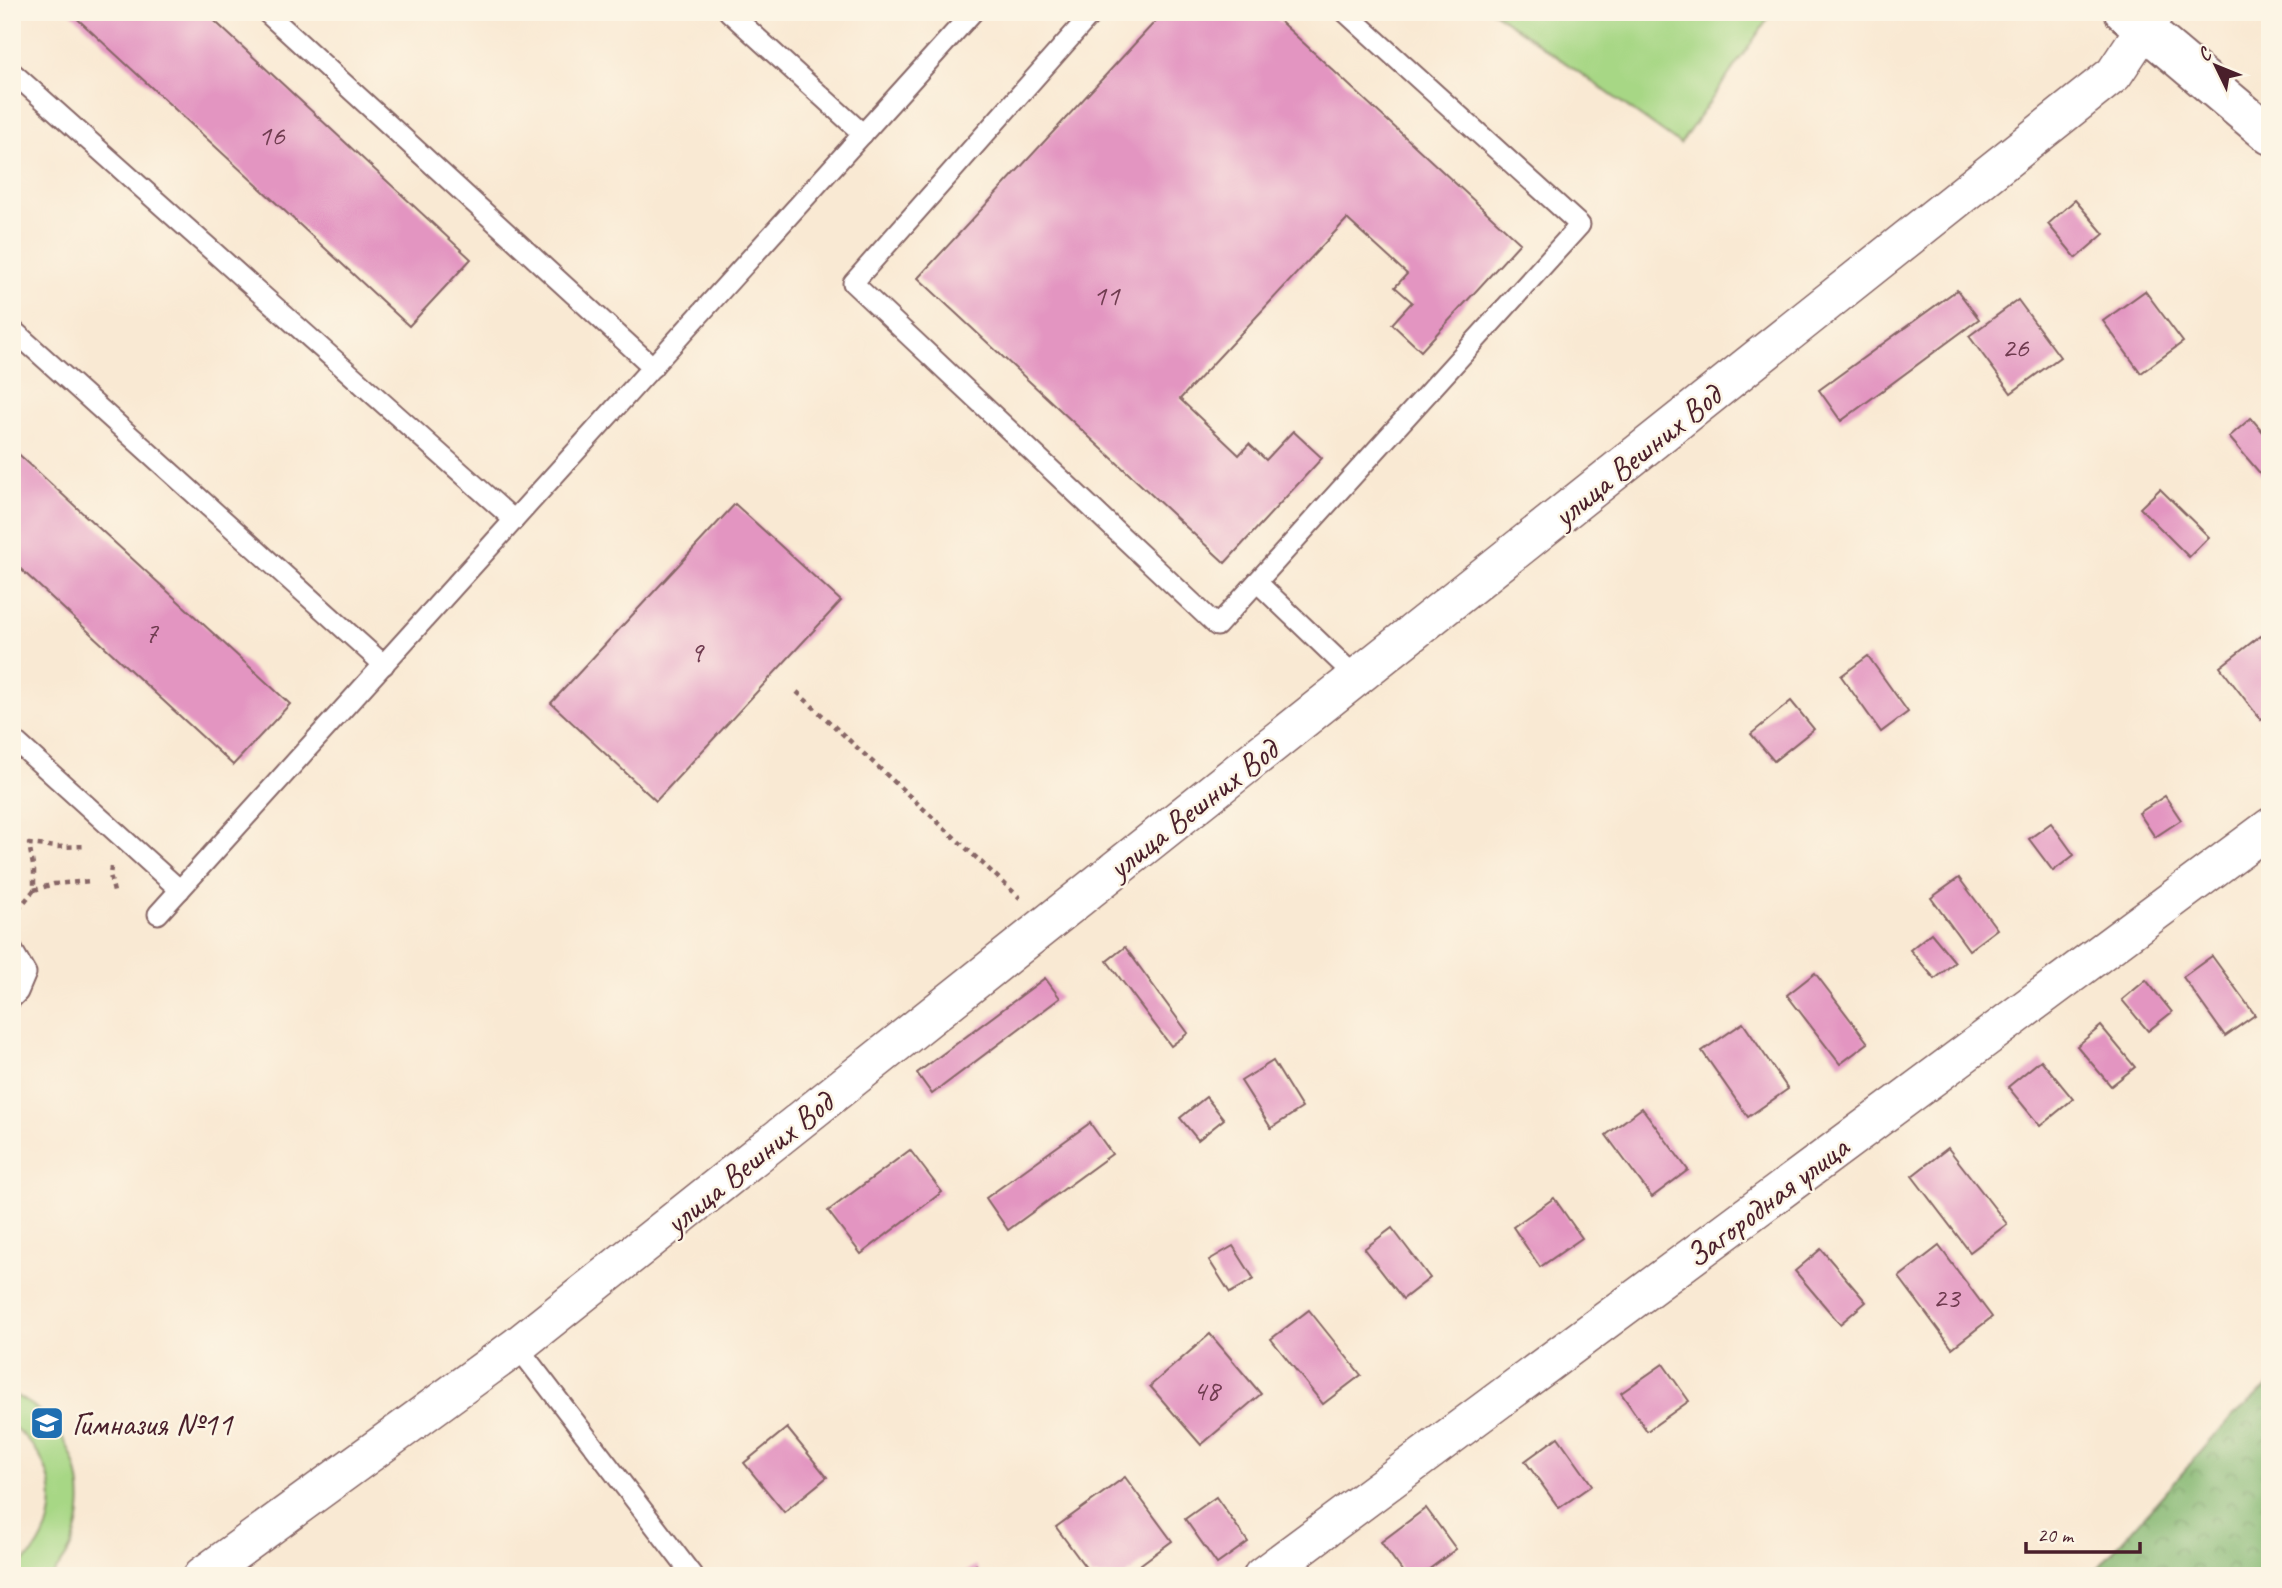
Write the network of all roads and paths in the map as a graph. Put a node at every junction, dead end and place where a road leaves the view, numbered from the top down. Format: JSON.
{"nodes":[{"id":1,"x":266,"y":12,"type":"edge"},
{"id":2,"x":729,"y":12,"type":"edge"},
{"id":3,"x":973,"y":12,"type":"edge"},
{"id":4,"x":1093,"y":12,"type":"edge"},
{"id":5,"x":1345,"y":12,"type":"edge"},
{"id":6,"x":2141,"y":17,"type":"edge"},
{"id":7,"x":12,"y":72,"type":"edge"},
{"id":8,"x":863,"y":134,"type":"junction"},
{"id":9,"x":2270,"y":135,"type":"edge"},
{"id":10,"x":12,"y":330,"type":"edge"},
{"id":11,"x":653,"y":367,"type":"junction"},
{"id":12,"x":514,"y":520,"type":"junction"},
{"id":13,"x":1257,"y":582,"type":"junction"},
{"id":14,"x":384,"y":665,"type":"junction"},
{"id":15,"x":1356,"y":677,"type":"junction"},
{"id":16,"x":797,"y":692,"type":"dead end"},
{"id":17,"x":12,"y":738,"type":"edge"},
{"id":18,"x":2270,"y":827,"type":"edge"},
{"id":19,"x":121,"y":836,"type":"junction"},
{"id":20,"x":91,"y":881,"type":"dead end"},
{"id":21,"x":34,"y":890,"type":"junction"},
{"id":22,"x":180,"y":890,"type":"junction"},
{"id":23,"x":1028,"y":906,"type":"dead end"},
{"id":24,"x":158,"y":914,"type":"dead end"},
{"id":25,"x":12,"y":917,"type":"edge"},
{"id":26,"x":12,"y":949,"type":"edge"},
{"id":27,"x":12,"y":998,"type":"edge"},
{"id":28,"x":517,"y":1346,"type":"junction"},
{"id":29,"x":202,"y":1576,"type":"edge"},
{"id":30,"x":693,"y":1576,"type":"edge"},
{"id":31,"x":1262,"y":1576,"type":"edge"}],
"edges":[{"from":1,"to":11,"type":"lane"},
{"from":2,"to":8,"type":"lane"},
{"from":3,"to":8,"type":"lane"},
{"from":4,"to":13,"type":"lane"},
{"from":5,"to":13,"type":"lane"},
{"from":6,"to":9,"type":"street"},
{"from":6,"to":15,"type":"street","name":"улица Вешних Вод"},
{"from":7,"to":12,"type":"lane"},
{"from":8,"to":11,"type":"lane"},
{"from":10,"to":14,"type":"lane"},
{"from":11,"to":12,"type":"lane"},
{"from":12,"to":14,"type":"lane"},
{"from":13,"to":15,"type":"lane"},
{"from":14,"to":22,"type":"lane"},
{"from":15,"to":28,"type":"street","name":"улица Вешних Вод"},
{"from":16,"to":23,"type":"path"},
{"from":17,"to":19,"type":"lane"},
{"from":18,"to":31,"type":"street","name":"Загородная улица"},
{"from":19,"to":21,"type":"path"},
{"from":19,"to":22,"type":"lane"},
{"from":20,"to":21,"type":"path"},
{"from":21,"to":25,"type":"path"},
{"from":22,"to":24,"type":"lane"},
{"from":26,"to":27,"type":"lane"},
{"from":28,"to":29,"type":"street","name":"улица Вешних Вод"},
{"from":28,"to":30,"type":"lane"}]}
